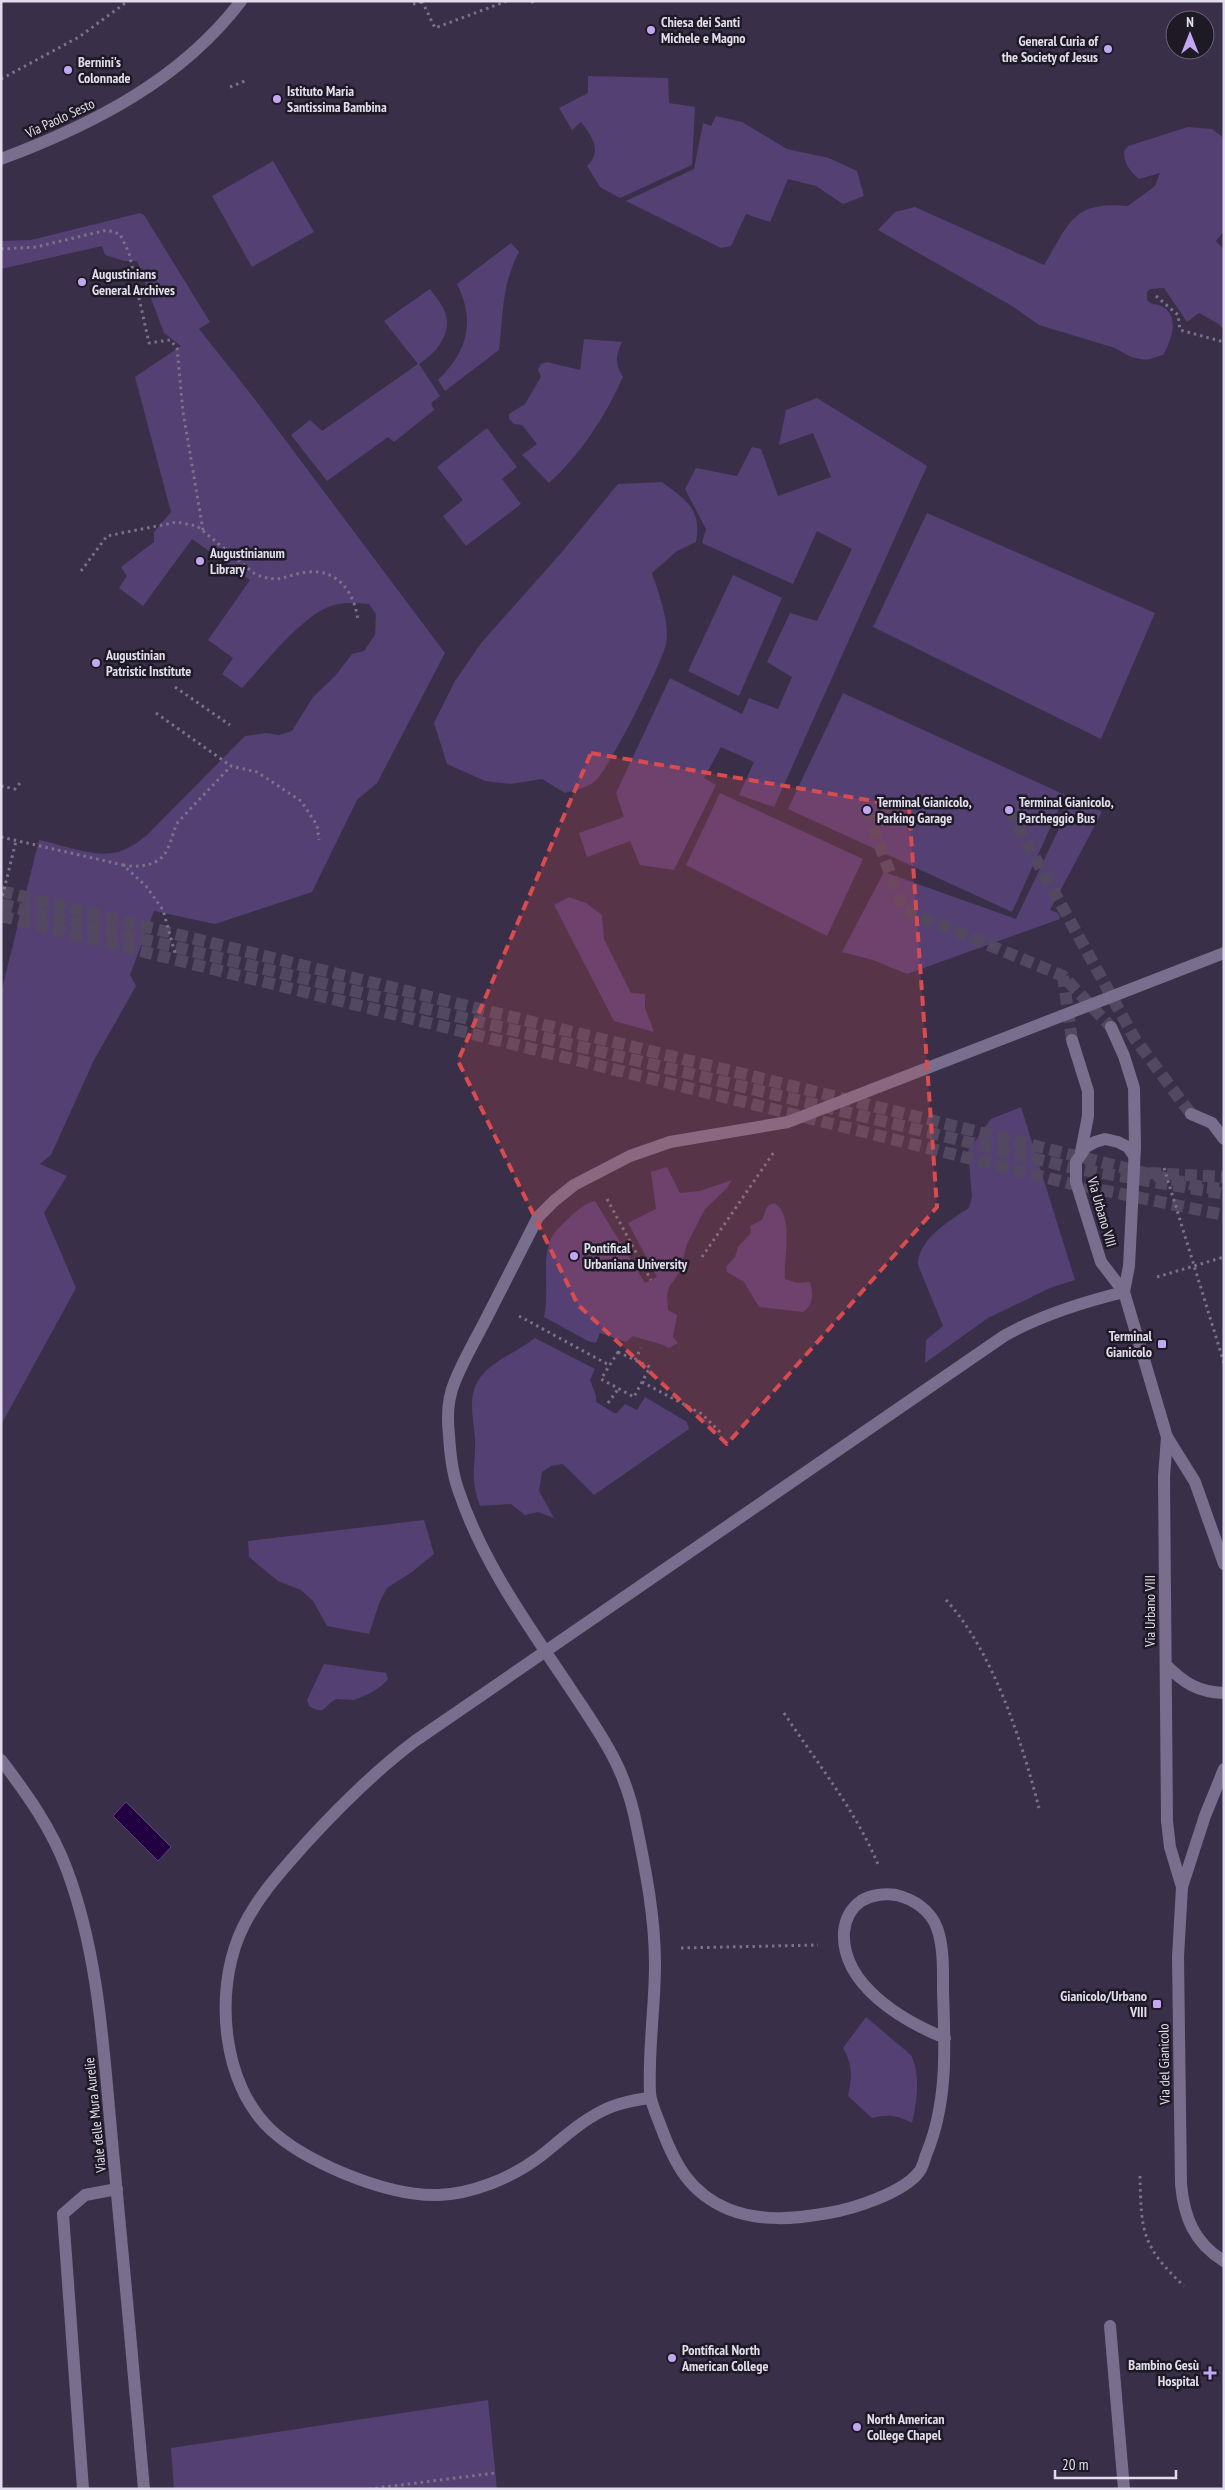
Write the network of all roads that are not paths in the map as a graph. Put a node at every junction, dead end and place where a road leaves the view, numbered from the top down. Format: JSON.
{"nodes":[{"id":1,"x":241,"y":1,"type":"edge"},
{"id":2,"x":1,"y":159,"type":"edge"},
{"id":3,"x":1224,"y":952,"type":"edge"},
{"id":4,"x":1111,"y":1027,"type":"tunnel mouth"},
{"id":5,"x":1072,"y":1040,"type":"tunnel mouth"},
{"id":6,"x":1192,"y":1114,"type":"tunnel mouth"},
{"id":7,"x":1218,"y":1123,"type":"edge"},
{"id":8,"x":1224,"y":1139,"type":"edge"},
{"id":9,"x":1080,"y":1155,"type":"junction"},
{"id":10,"x":1134,"y":1156,"type":"junction"},
{"id":11,"x":1124,"y":1292,"type":"junction"},
{"id":12,"x":1167,"y":1437,"type":"junction"},
{"id":13,"x":1221,"y":1548,"type":"edge"},
{"id":14,"x":1224,"y":1564,"type":"edge"},
{"id":15,"x":1166,"y":1665,"type":"junction"},
{"id":16,"x":1224,"y":1694,"type":"edge"},
{"id":17,"x":1,"y":1760,"type":"edge"},
{"id":18,"x":1224,"y":1769,"type":"edge"},
{"id":19,"x":1182,"y":1887,"type":"junction"},
{"id":20,"x":945,"y":2038,"type":"junction"},
{"id":21,"x":650,"y":2098,"type":"junction"},
{"id":22,"x":117,"y":2189,"type":"junction"},
{"id":23,"x":1224,"y":2261,"type":"edge"},
{"id":24,"x":1110,"y":2326,"type":"dead end"},
{"id":25,"x":83,"y":2489,"type":"edge"},
{"id":26,"x":144,"y":2489,"type":"edge"},
{"id":27,"x":1124,"y":2489,"type":"edge"}],
"edges":[{"from":1,"to":2,"type":"street","name":"Via Paolo Sesto"},
{"from":3,"to":21,"type":"street"},
{"from":4,"to":10,"type":"street","name":"Via Urbano VIII"},
{"from":5,"to":9,"type":"street","name":"Via Urbano VIII"},
{"from":6,"to":7,"type":"street"},
{"from":7,"to":8,"type":"street"},
{"from":9,"to":10,"type":"street"},
{"from":9,"to":11,"type":"street","name":"Via Urbano VIII"},
{"from":10,"to":11,"type":"street","name":"Via Urbano VIII"},
{"from":11,"to":12,"type":"street","name":"Via Urbano VIII"},
{"from":11,"to":21,"type":"street"},
{"from":12,"to":13,"type":"street","name":"Via Urbano VIII"},
{"from":12,"to":15,"type":"street","name":"Via Urbano VIII"},
{"from":13,"to":14,"type":"street","name":"Via Urbano VIII"},
{"from":15,"to":16,"type":"street","name":"Via Urbano VIII"},
{"from":15,"to":19,"type":"street","name":"Via Urbano VIII"},
{"from":17,"to":22,"type":"street","name":"Viale delle Mura Aurelie"},
{"from":18,"to":19,"type":"street","name":"Via del Gianicolo"},
{"from":19,"to":23,"type":"street","name":"Via del Gianicolo"},
{"from":20,"to":20,"type":"street"},
{"from":20,"to":21,"type":"street"},
{"from":22,"to":25,"type":"street"},
{"from":22,"to":26,"type":"street","name":"Viale delle Mura Aurelie"},
{"from":24,"to":27,"type":"street"}]}
